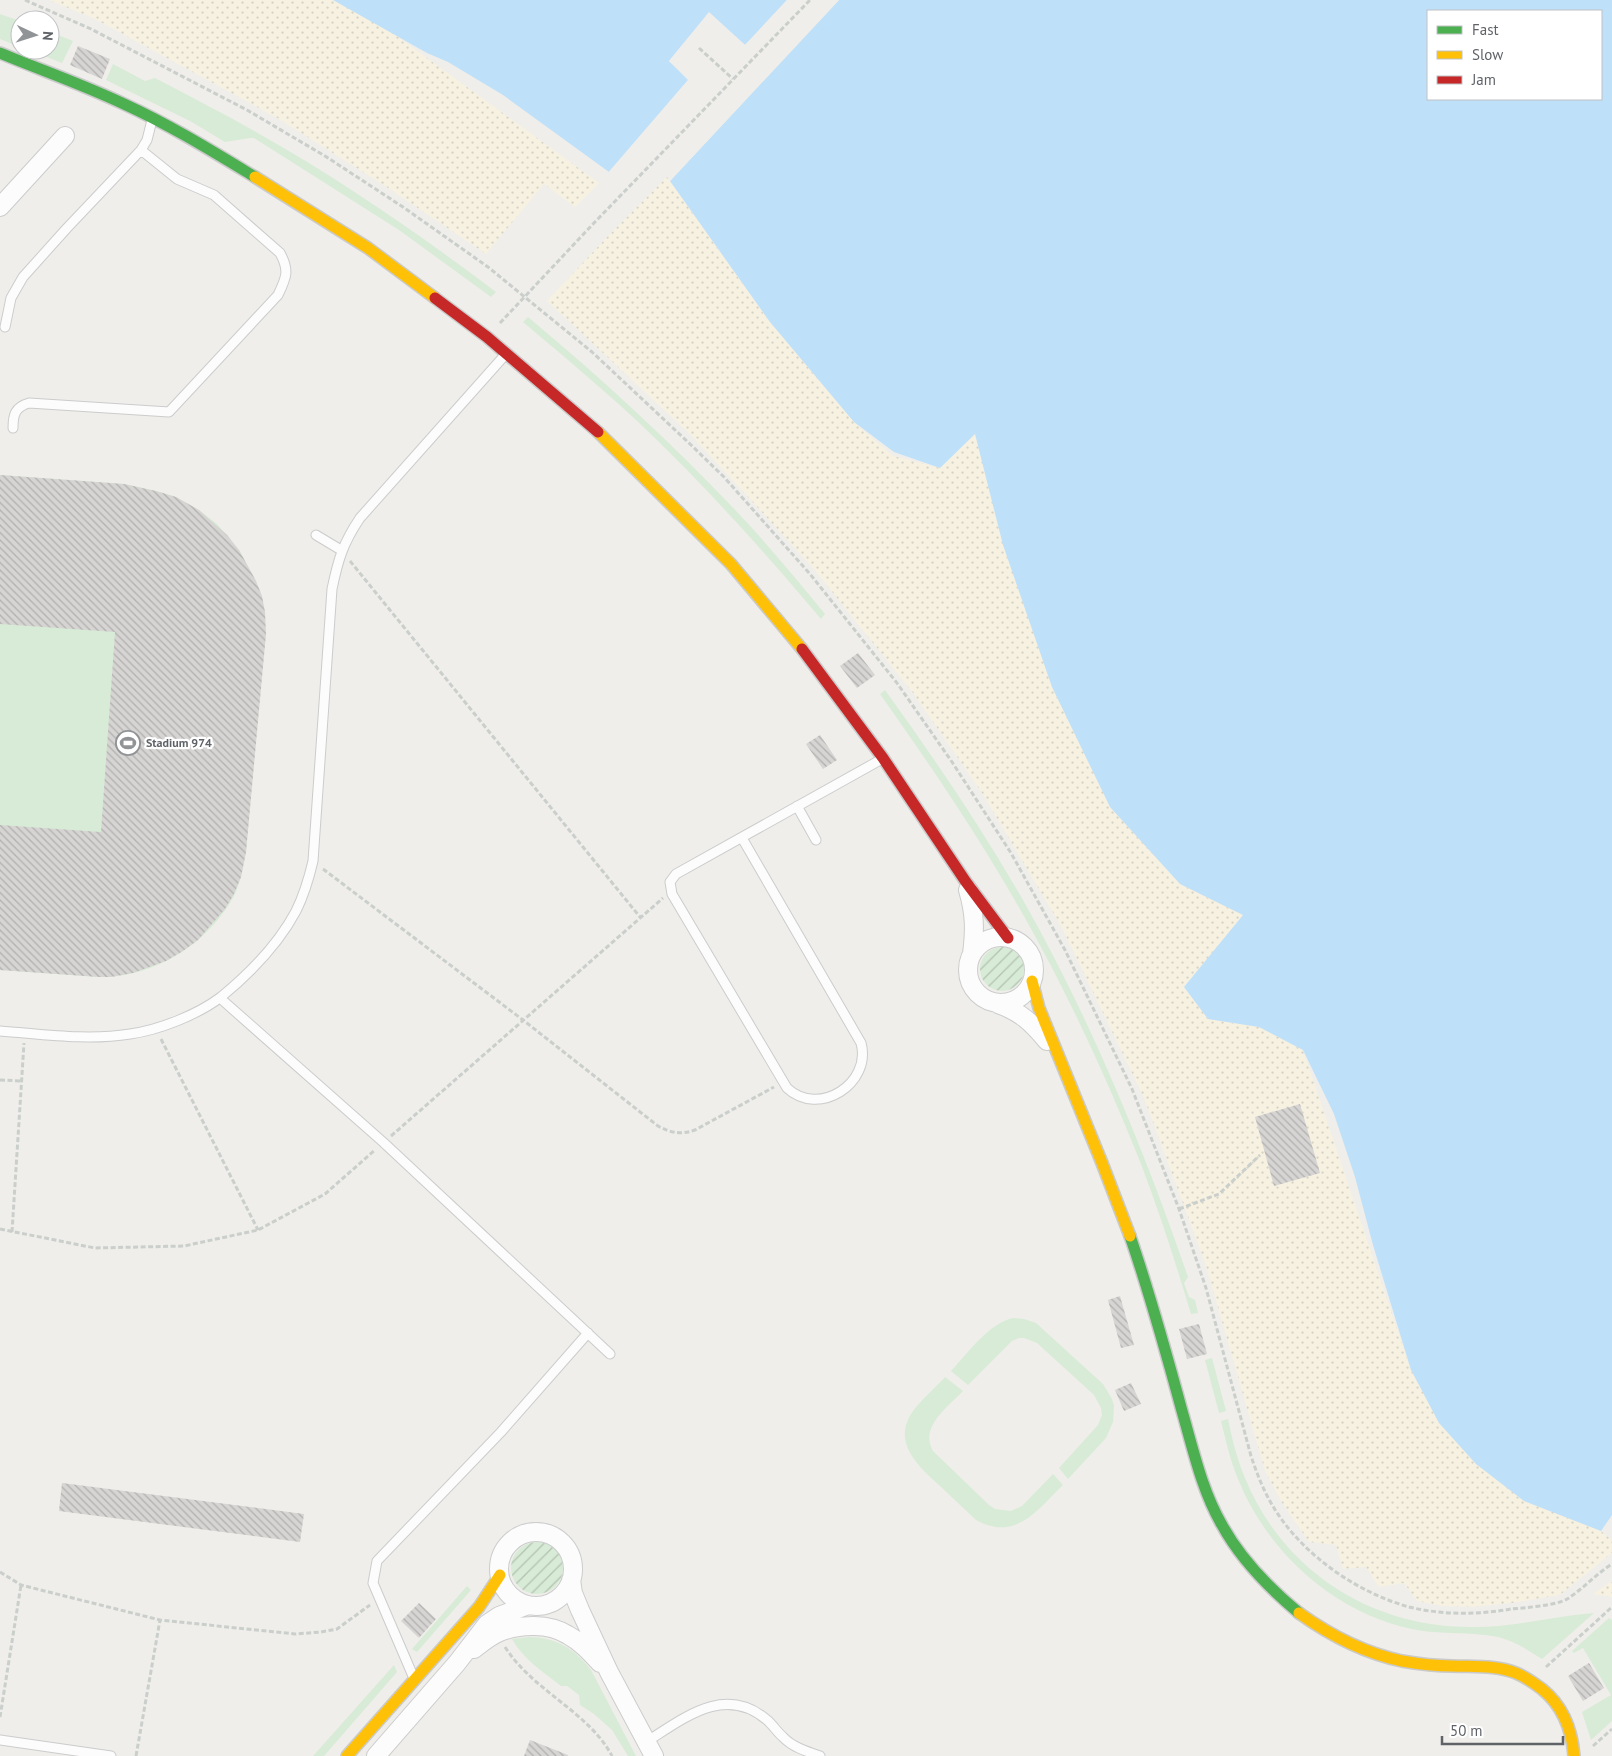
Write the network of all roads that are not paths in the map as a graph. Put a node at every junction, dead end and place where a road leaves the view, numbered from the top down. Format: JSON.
{"nodes":[{"id":1,"x":0,"y":53,"type":"edge"},
{"id":2,"x":152,"y":117,"type":"junction"},
{"id":3,"x":65,"y":136,"type":"dead end"},
{"id":4,"x":141,"y":150,"type":"junction"},
{"id":5,"x":0,"y":207,"type":"edge"},
{"id":6,"x":5,"y":327,"type":"dead end"},
{"id":7,"x":507,"y":353,"type":"junction"},
{"id":8,"x":13,"y":428,"type":"dead end"},
{"id":9,"x":316,"y":535,"type":"dead end"},
{"id":10,"x":341,"y":550,"type":"junction"},
{"id":11,"x":883,"y":758,"type":"junction"},
{"id":12,"x":797,"y":806,"type":"junction"},
{"id":13,"x":742,"y":838,"type":"junction"},
{"id":14,"x":816,"y":840,"type":"dead end"},
{"id":15,"x":966,"y":882,"type":"junction"},
{"id":16,"x":1008,"y":938,"type":"junction"},
{"id":17,"x":972,"y":954,"type":"junction"},
{"id":18,"x":1032,"y":981,"type":"junction"},
{"id":19,"x":220,"y":998,"type":"junction"},
{"id":20,"x":997,"y":1004,"type":"junction"},
{"id":21,"x":0,"y":1031,"type":"edge"},
{"id":22,"x":1056,"y":1052,"type":"junction"},
{"id":23,"x":588,"y":1333,"type":"junction"},
{"id":24,"x":610,"y":1354,"type":"dead end"},
{"id":25,"x":500,"y":1575,"type":"junction"},
{"id":26,"x":571,"y":1580,"type":"junction"},
{"id":27,"x":528,"y":1605,"type":"junction"},
{"id":28,"x":457,"y":1663,"type":"junction"},
{"id":29,"x":609,"y":1672,"type":"junction"},
{"id":30,"x":414,"y":1679,"type":"junction"},
{"id":31,"x":0,"y":1740,"type":"edge"},
{"id":32,"x":650,"y":1749,"type":"edge"},
{"id":33,"x":111,"y":1756,"type":"edge"},
{"id":34,"x":347,"y":1756,"type":"edge"},
{"id":35,"x":376,"y":1756,"type":"edge"},
{"id":36,"x":820,"y":1756,"type":"edge"},
{"id":37,"x":1574,"y":1756,"type":"edge"}],
"edges":[{"from":1,"to":2,"type":"street"},
{"from":2,"to":4,"type":"lane"},
{"from":2,"to":7,"type":"street"},
{"from":3,"to":5,"type":"street"},
{"from":4,"to":6,"type":"lane"},
{"from":4,"to":8,"type":"lane"},
{"from":7,"to":10,"type":"lane"},
{"from":7,"to":11,"type":"street"},
{"from":9,"to":10,"type":"lane"},
{"from":10,"to":19,"type":"lane"},
{"from":11,"to":12,"type":"lane"},
{"from":11,"to":15,"type":"street"},
{"from":12,"to":13,"type":"lane"},
{"from":12,"to":14,"type":"lane"},
{"from":13,"to":13,"type":"lane"},
{"from":15,"to":16,"type":"street"},
{"from":15,"to":17,"type":"street"},
{"from":16,"to":17,"type":"street"},
{"from":16,"to":18,"type":"street"},
{"from":17,"to":20,"type":"street"},
{"from":18,"to":20,"type":"street"},
{"from":18,"to":22,"type":"street"},
{"from":19,"to":21,"type":"lane"},
{"from":19,"to":23,"type":"lane"},
{"from":20,"to":22,"type":"street"},
{"from":22,"to":37,"type":"street"},
{"from":23,"to":24,"type":"lane"},
{"from":23,"to":30,"type":"lane"},
{"from":25,"to":26,"type":"street"},
{"from":25,"to":27,"type":"street"},
{"from":25,"to":30,"type":"street"},
{"from":26,"to":27,"type":"street"},
{"from":26,"to":29,"type":"street"},
{"from":27,"to":28,"type":"street"},
{"from":28,"to":29,"type":"street"},
{"from":28,"to":35,"type":"street"},
{"from":29,"to":32,"type":"street"},
{"from":30,"to":34,"type":"street"},
{"from":31,"to":33,"type":"lane"},
{"from":32,"to":36,"type":"lane"}]}
